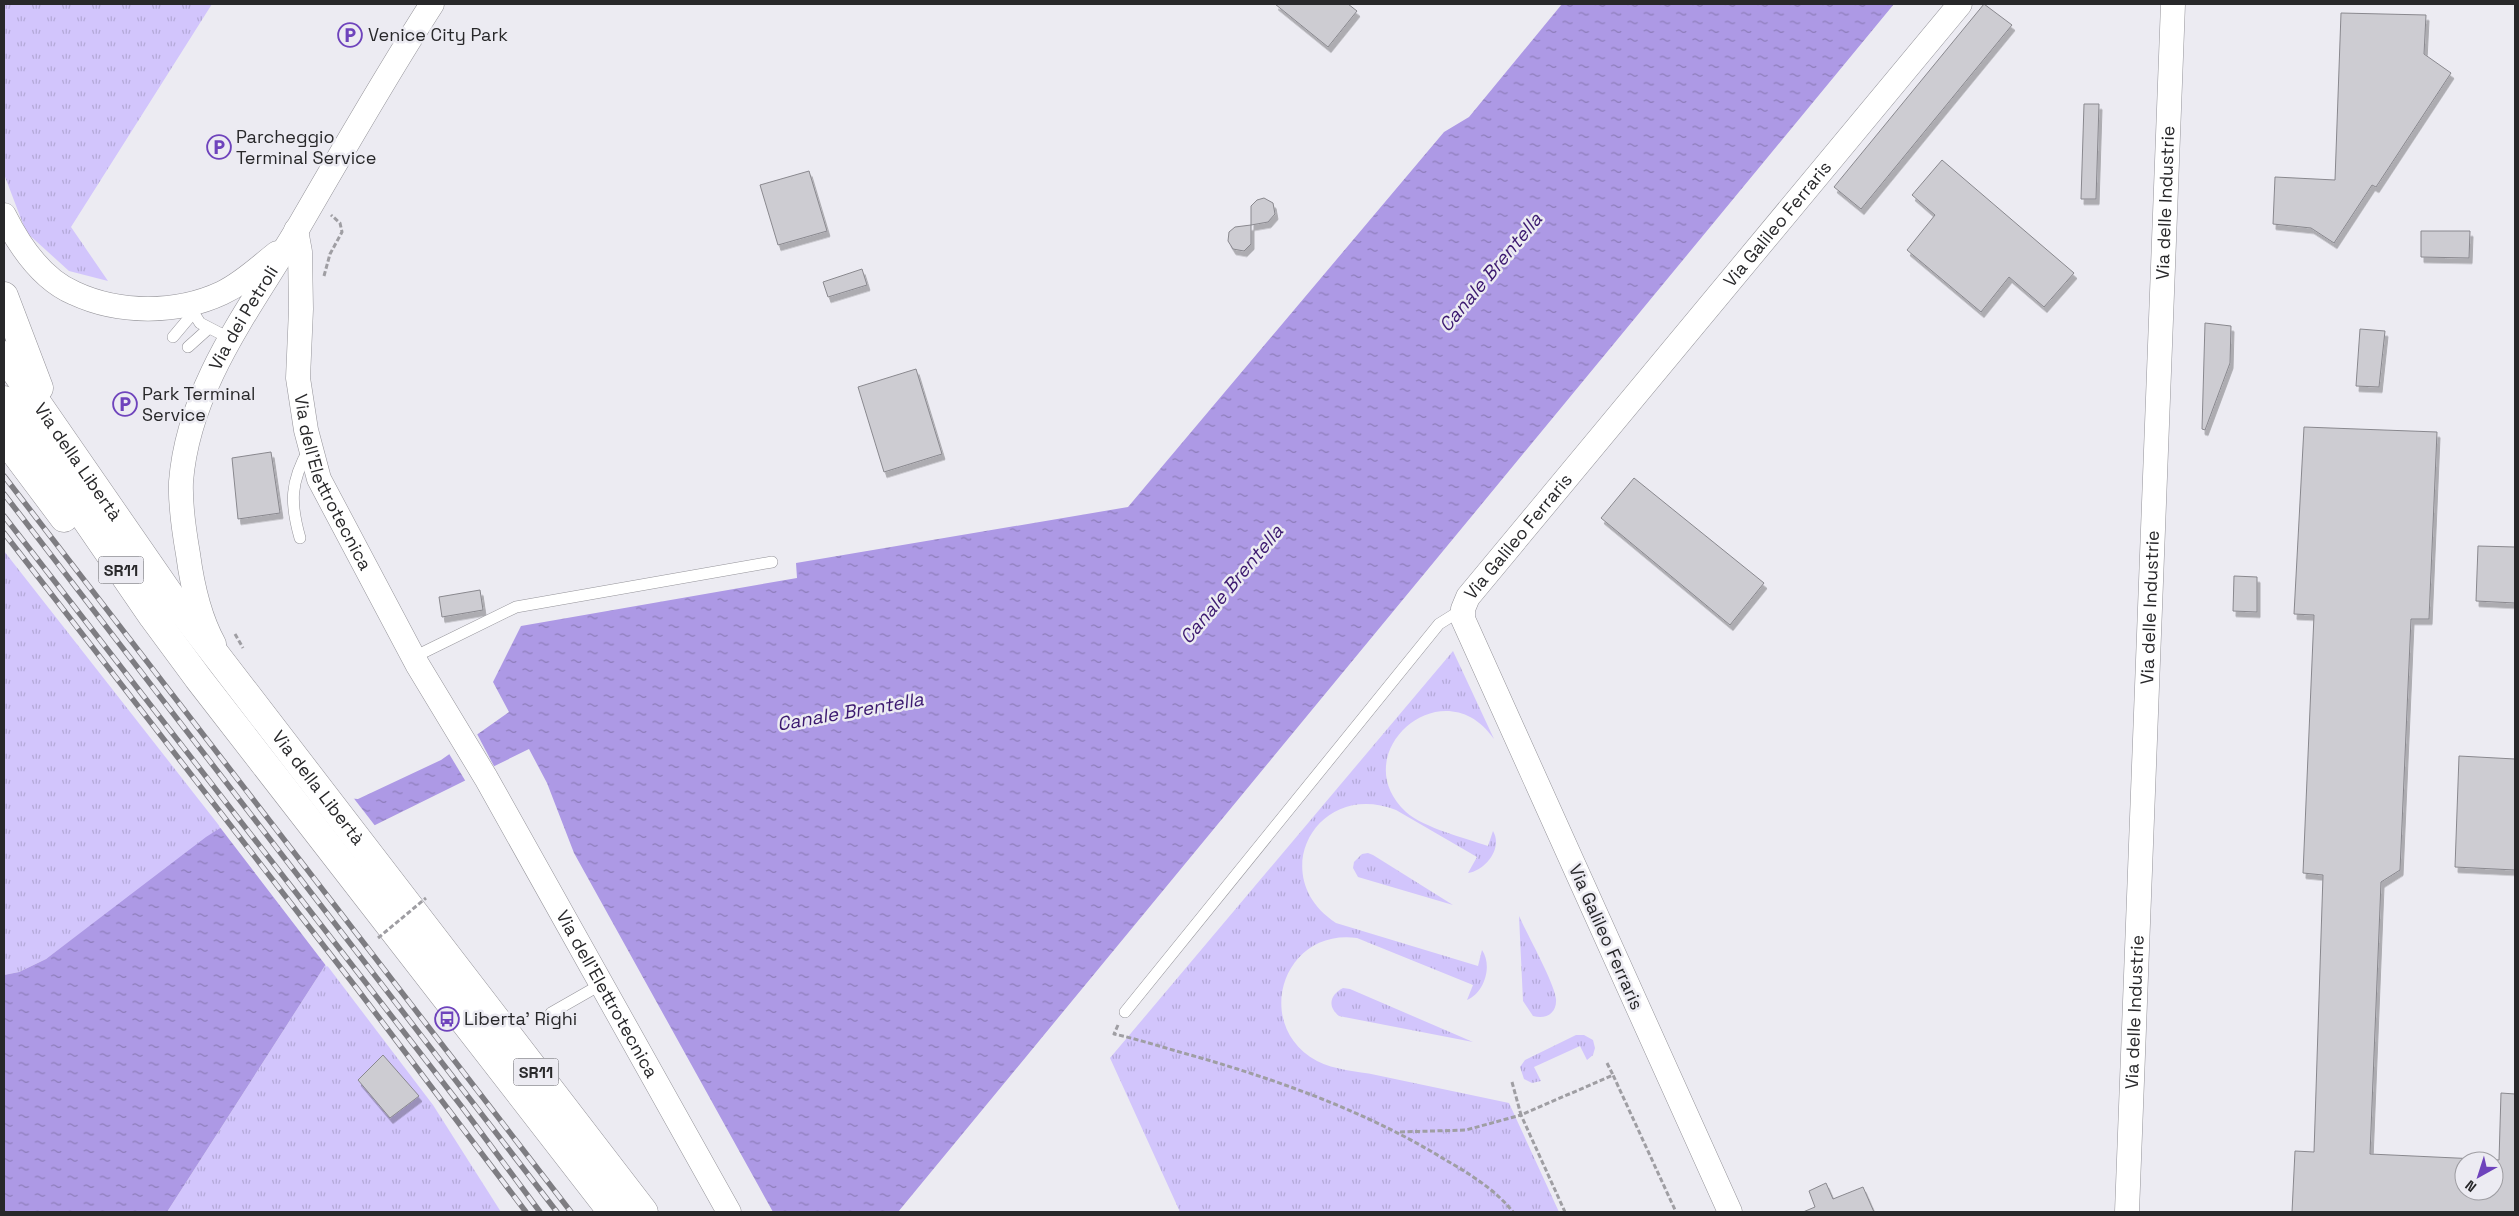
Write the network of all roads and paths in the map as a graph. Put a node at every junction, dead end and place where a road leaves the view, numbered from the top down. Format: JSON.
{"nodes":[{"id":1,"x":432,"y":4,"type":"edge"},
{"id":2,"x":1960,"y":4,"type":"edge"},
{"id":3,"x":2173,"y":4,"type":"edge"},
{"id":4,"x":313,"y":202,"type":"junction"},
{"id":5,"x":4,"y":215,"type":"edge"},
{"id":6,"x":292,"y":237,"type":"junction"},
{"id":7,"x":322,"y":280,"type":"dead end"},
{"id":8,"x":222,"y":293,"type":"junction"},
{"id":9,"x":4,"y":296,"type":"edge"},
{"id":10,"x":191,"y":308,"type":"junction"},
{"id":11,"x":244,"y":318,"type":"junction"},
{"id":12,"x":208,"y":329,"type":"junction"},
{"id":13,"x":173,"y":337,"type":"dead end"},
{"id":14,"x":231,"y":338,"type":"junction"},
{"id":15,"x":188,"y":347,"type":"dead end"},
{"id":16,"x":4,"y":355,"type":"edge"},
{"id":17,"x":4,"y":400,"type":"edge"},
{"id":18,"x":54,"y":429,"type":"junction"},
{"id":19,"x":4,"y":438,"type":"edge"},
{"id":20,"x":310,"y":448,"type":"junction"},
{"id":21,"x":300,"y":538,"type":"dead end"},
{"id":22,"x":772,"y":562,"type":"dead end"},
{"id":23,"x":1463,"y":609,"type":"junction"},
{"id":24,"x":232,"y":628,"type":"dead end"},
{"id":25,"x":246,"y":653,"type":"dead end"},
{"id":26,"x":414,"y":657,"type":"junction"},
{"id":27,"x":234,"y":681,"type":"junction"},
{"id":28,"x":253,"y":727,"type":"junction"},
{"id":29,"x":426,"y":890,"type":"dead end"},
{"id":30,"x":378,"y":938,"type":"dead end"},
{"id":31,"x":600,"y":985,"type":"junction"},
{"id":32,"x":1125,"y":1012,"type":"dead end"},
{"id":33,"x":551,"y":1013,"type":"dead end"},
{"id":34,"x":1128,"y":1037,"type":"dead end"},
{"id":35,"x":1607,"y":1063,"type":"dead end"},
{"id":36,"x":1613,"y":1075,"type":"junction"},
{"id":37,"x":1512,"y":1082,"type":"dead end"},
{"id":38,"x":1521,"y":1115,"type":"junction"},
{"id":39,"x":1398,"y":1132,"type":"junction"},
{"id":40,"x":612,"y":1212,"type":"edge"},
{"id":41,"x":644,"y":1212,"type":"edge"},
{"id":42,"x":729,"y":1212,"type":"edge"},
{"id":43,"x":1513,"y":1212,"type":"edge"},
{"id":44,"x":1565,"y":1212,"type":"edge"},
{"id":45,"x":1676,"y":1212,"type":"edge"},
{"id":46,"x":1730,"y":1212,"type":"edge"},
{"id":47,"x":2127,"y":1212,"type":"edge"}],
"edges":[{"from":1,"to":4,"type":"street","name":"Via dei Petroli"},
{"from":2,"to":23,"type":"street","name":"Via Galileo Ferraris"},
{"from":3,"to":47,"type":"street","name":"Via delle Industrie"},
{"from":4,"to":6,"type":"street","name":"Via dei Petroli"},
{"from":4,"to":7,"type":"path"},
{"from":5,"to":10,"type":"street","name":"Via dei Petroli"},
{"from":6,"to":8,"type":"street","name":"Via dei Petroli"},
{"from":6,"to":11,"type":"street","name":"Via dei Petroli"},
{"from":6,"to":20,"type":"street","name":"Via dell'Elettrotecnica"},
{"from":8,"to":10,"type":"street","name":"Via dei Petroli"},
{"from":8,"to":11,"type":"street"},
{"from":9,"to":18,"type":"highway"},
{"from":10,"to":12,"type":"lane"},
{"from":10,"to":13,"type":"lane"},
{"from":11,"to":14,"type":"street","name":"Via dei Petroli"},
{"from":12,"to":14,"type":"lane"},
{"from":12,"to":15,"type":"lane"},
{"from":14,"to":27,"type":"street","name":"Via dei Petroli"},
{"from":16,"to":18,"type":"highway","name":"Via della Libertà","number":"SR11"},
{"from":17,"to":28,"type":"highway","name":"Via della Libertà","number":"SR11"},
{"from":18,"to":27,"type":"highway","name":"Via della Libertà","number":"SR11"},
{"from":19,"to":28,"type":"highway"},
{"from":20,"to":21,"type":"lane"},
{"from":20,"to":26,"type":"street","name":"Via dell'Elettrotecnica"},
{"from":22,"to":26,"type":"lane"},
{"from":23,"to":32,"type":"lane"},
{"from":23,"to":46,"type":"street","name":"Via Galileo Ferraris"},
{"from":24,"to":25,"type":"path"},
{"from":26,"to":31,"type":"street","name":"Via dell'Elettrotecnica"},
{"from":27,"to":28,"type":"highway","name":"Via della Libertà","number":"SR11"},
{"from":28,"to":40,"type":"highway","name":"Via della Libertà","number":"SR11"},
{"from":28,"to":41,"type":"highway","name":"Via della Libertà","number":"SR11"},
{"from":29,"to":30,"type":"path","bridge":true},
{"from":31,"to":33,"type":"lane"},
{"from":31,"to":42,"type":"street","name":"Via dell'Elettrotecnica"},
{"from":34,"to":39,"type":"path"},
{"from":35,"to":36,"type":"path"},
{"from":36,"to":38,"type":"path"},
{"from":36,"to":45,"type":"path"},
{"from":37,"to":38,"type":"path"},
{"from":38,"to":39,"type":"path"},
{"from":38,"to":44,"type":"path"},
{"from":39,"to":43,"type":"path"}]}
